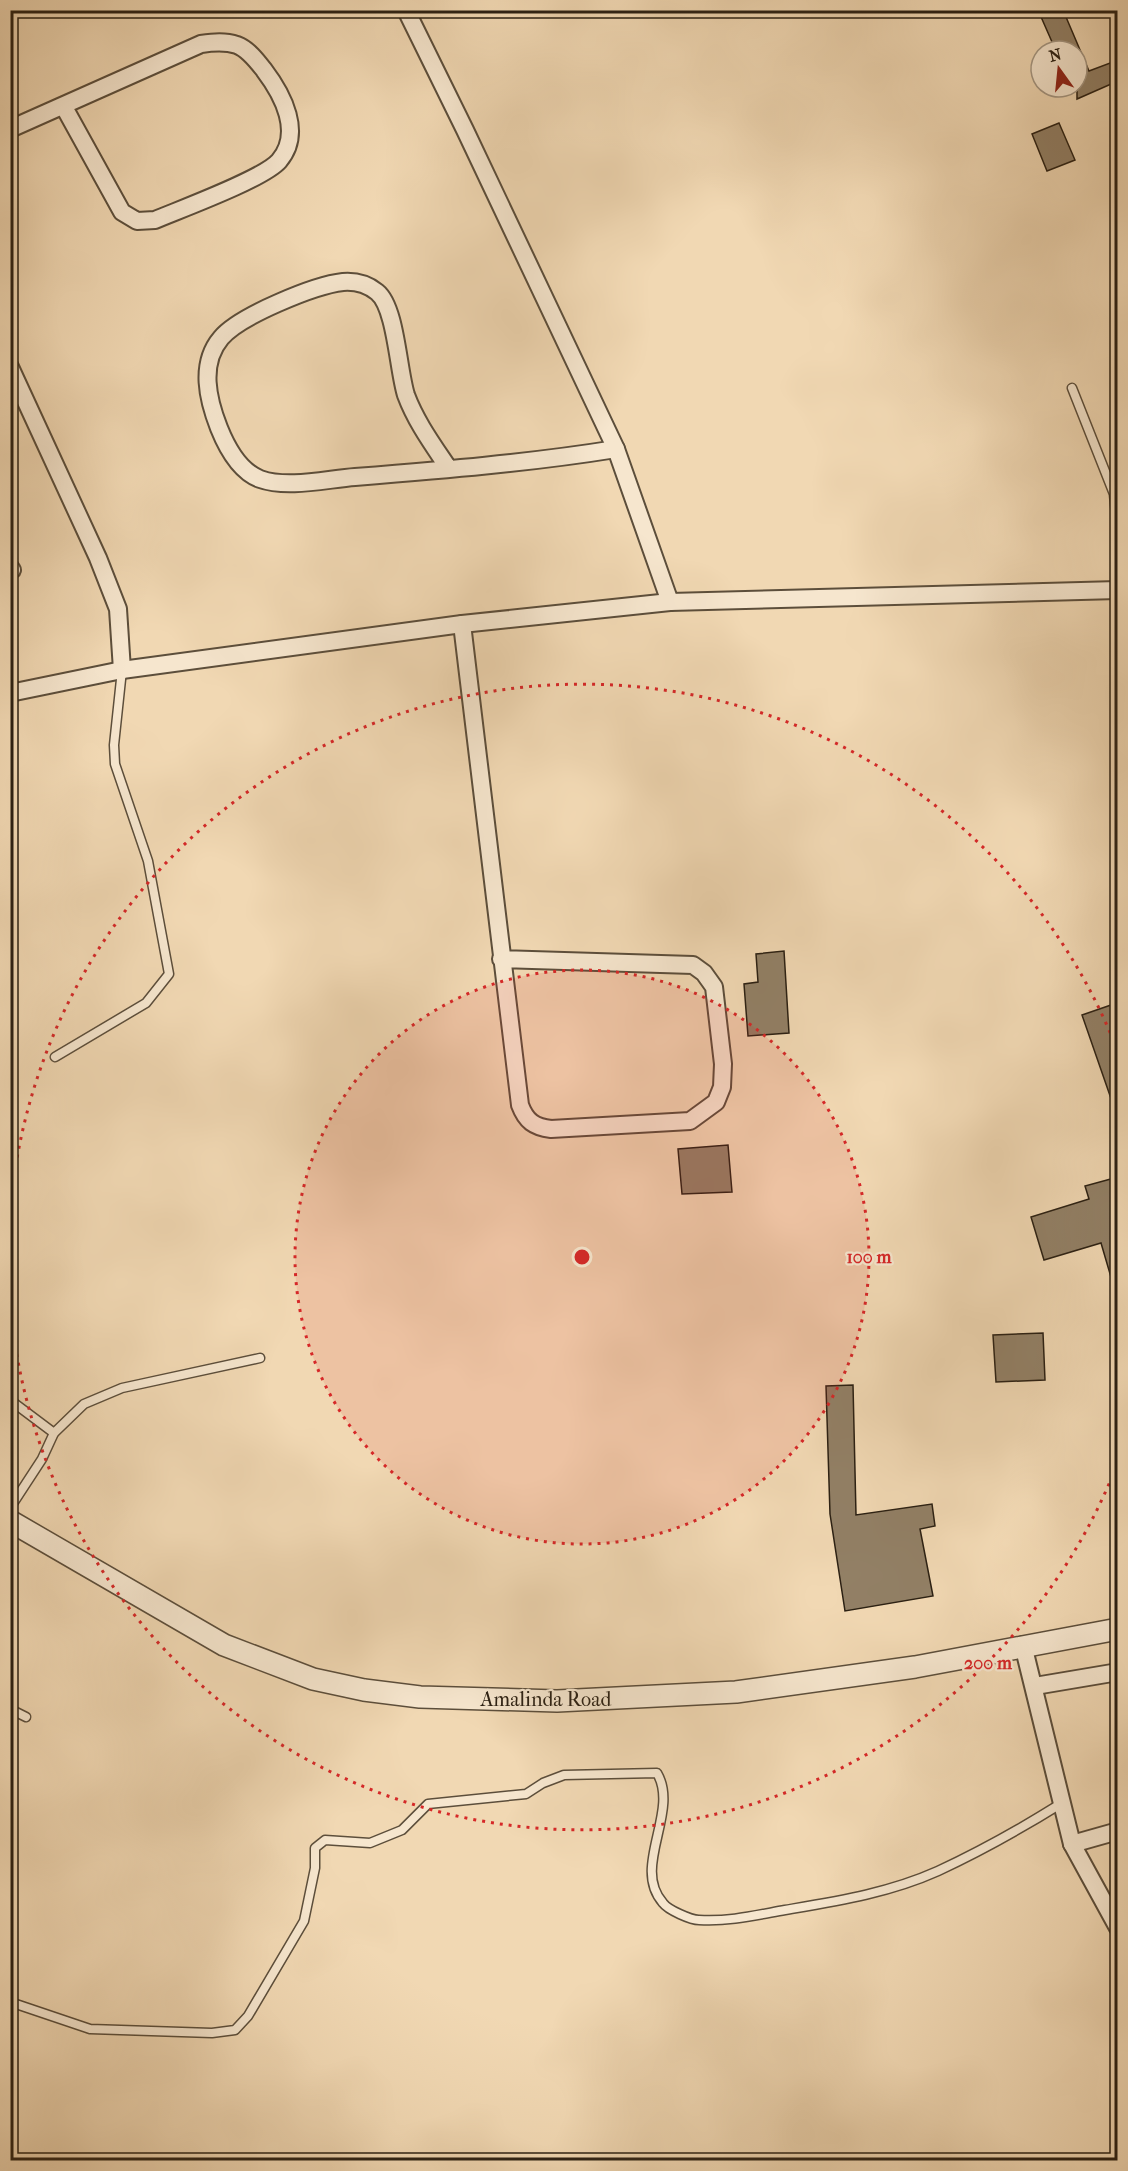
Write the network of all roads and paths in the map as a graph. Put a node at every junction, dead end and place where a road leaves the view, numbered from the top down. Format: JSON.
{"nodes":[{"id":1,"x":406,"y":10,"type":"edge"},
{"id":2,"x":64,"y":107,"type":"junction"},
{"id":3,"x":10,"y":129,"type":"edge"},
{"id":4,"x":10,"y":367,"type":"edge"},
{"id":5,"x":1072,"y":388,"type":"dead end"},
{"id":6,"x":616,"y":449,"type":"junction"},
{"id":7,"x":449,"y":470,"type":"junction"},
{"id":8,"x":1118,"y":536,"type":"edge"},
{"id":9,"x":1118,"y":590,"type":"edge"},
{"id":10,"x":670,"y":602,"type":"junction"},
{"id":11,"x":462,"y":624,"type":"junction"},
{"id":12,"x":122,"y":670,"type":"junction"},
{"id":13,"x":10,"y":693,"type":"edge"},
{"id":14,"x":501,"y":959,"type":"junction"},
{"id":15,"x":55,"y":1057,"type":"dead end"},
{"id":16,"x":260,"y":1358,"type":"dead end"},
{"id":17,"x":10,"y":1400,"type":"edge"},
{"id":18,"x":54,"y":1433,"type":"junction"},
{"id":19,"x":10,"y":1508,"type":"edge"},
{"id":20,"x":10,"y":1521,"type":"edge"},
{"id":21,"x":1118,"y":1629,"type":"edge"},
{"id":22,"x":1023,"y":1645,"type":"junction"},
{"id":23,"x":1118,"y":1672,"type":"edge"},
{"id":24,"x":1035,"y":1686,"type":"junction"},
{"id":25,"x":10,"y":1709,"type":"edge"},
{"id":26,"x":26,"y":1717,"type":"dead end"},
{"id":27,"x":1062,"y":1803,"type":"junction"},
{"id":28,"x":1118,"y":1831,"type":"edge"},
{"id":29,"x":1072,"y":1844,"type":"junction"},
{"id":30,"x":1118,"y":1928,"type":"edge"},
{"id":31,"x":10,"y":2002,"type":"edge"}],
"edges":[{"from":1,"to":6,"type":"street"},
{"from":2,"to":2,"type":"street"},
{"from":2,"to":3,"type":"street"},
{"from":4,"to":12,"type":"street"},
{"from":5,"to":8,"type":"lane"},
{"from":6,"to":7,"type":"street"},
{"from":6,"to":10,"type":"street"},
{"from":7,"to":7,"type":"street"},
{"from":9,"to":10,"type":"street"},
{"from":10,"to":11,"type":"street"},
{"from":11,"to":12,"type":"street"},
{"from":11,"to":14,"type":"street"},
{"from":12,"to":13,"type":"street"},
{"from":12,"to":15,"type":"lane"},
{"from":14,"to":14,"type":"street"},
{"from":16,"to":18,"type":"lane"},
{"from":17,"to":18,"type":"lane"},
{"from":18,"to":19,"type":"lane"},
{"from":20,"to":22,"type":"street","name":"Amalinda Road"},
{"from":21,"to":22,"type":"street","name":"Amalinda Road"},
{"from":22,"to":24,"type":"street"},
{"from":23,"to":24,"type":"street"},
{"from":24,"to":27,"type":"street"},
{"from":25,"to":26,"type":"lane"},
{"from":27,"to":29,"type":"street"},
{"from":27,"to":31,"type":"lane"},
{"from":28,"to":29,"type":"street"},
{"from":29,"to":30,"type":"street"}]}
